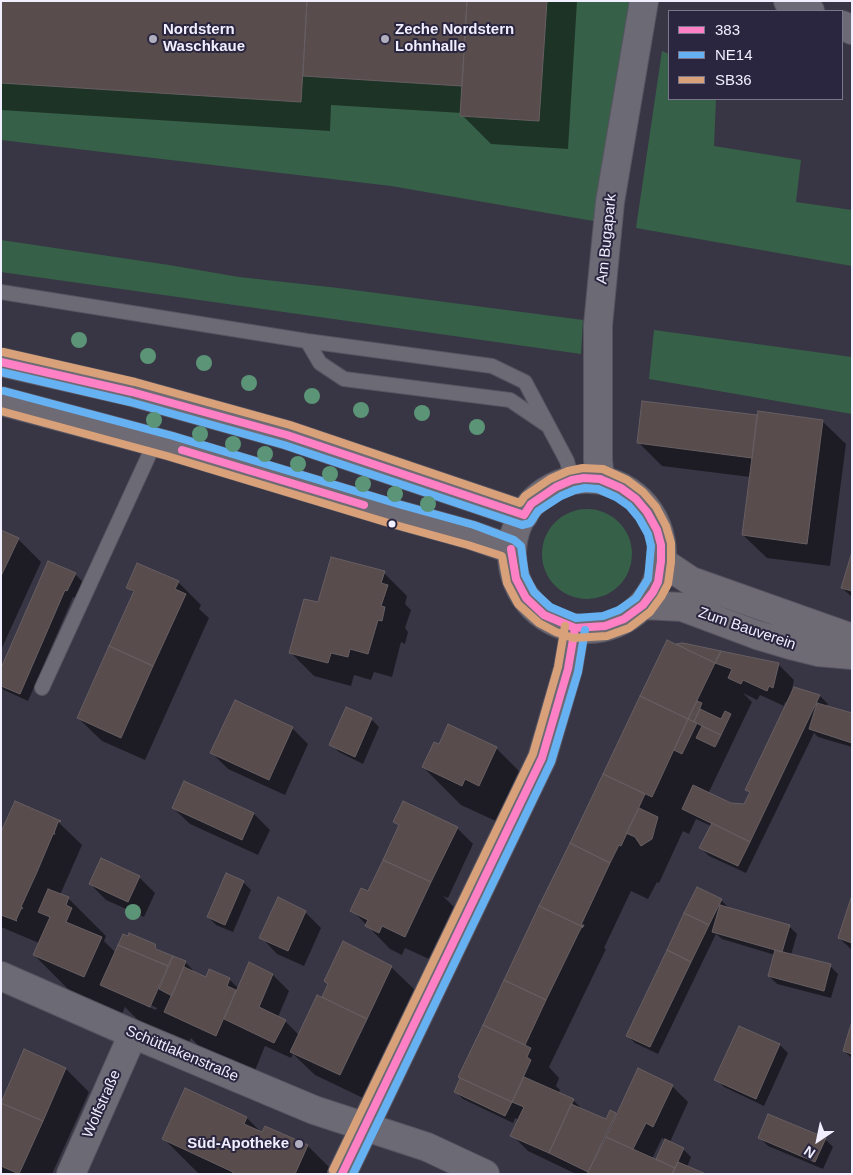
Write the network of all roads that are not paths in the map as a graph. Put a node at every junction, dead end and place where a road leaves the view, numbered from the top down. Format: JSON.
{"nodes":[{"id":1,"x":644,"y":1,"type":"edge"},
{"id":2,"x":788,"y":1,"type":"edge"},
{"id":3,"x":808,"y":10,"type":"edge"},
{"id":4,"x":1,"y":292,"type":"edge"},
{"id":5,"x":307,"y":341,"type":"junction"},
{"id":6,"x":1,"y":362,"type":"edge"},
{"id":7,"x":1,"y":401,"type":"edge"},
{"id":8,"x":550,"y":426,"type":"junction"},
{"id":9,"x":155,"y":442,"type":"junction"},
{"id":10,"x":600,"y":479,"type":"junction"},
{"id":11,"x":572,"y":480,"type":"junction"},
{"id":12,"x":524,"y":515,"type":"junction"},
{"id":13,"x":511,"y":549,"type":"junction"},
{"id":14,"x":662,"y":561,"type":"junction"},
{"id":15,"x":643,"y":605,"type":"junction"},
{"id":16,"x":575,"y":628,"type":"junction"},
{"id":17,"x":852,"y":638,"type":"edge"},
{"id":18,"x":852,"y":655,"type":"edge"},
{"id":19,"x":42,"y":688,"type":"dead end"},
{"id":20,"x":1,"y":976,"type":"edge"},
{"id":21,"x":133,"y":1034,"type":"junction"},
{"id":22,"x":365,"y":1127,"type":"junction"},
{"id":23,"x":71,"y":1174,"type":"edge"},
{"id":24,"x":342,"y":1174,"type":"edge"},
{"id":25,"x":485,"y":1174,"type":"edge"}],
"edges":[{"from":1,"to":10,"type":"street","name":"Am Bugapark"},
{"from":2,"to":3,"type":"street"},
{"from":4,"to":5,"type":"lane"},
{"from":5,"to":8,"type":"lane"},
{"from":5,"to":8,"type":"lane"},
{"from":6,"to":12,"type":"street"},
{"from":7,"to":9,"type":"street"},
{"from":8,"to":11,"type":"lane"},
{"from":9,"to":13,"type":"street"},
{"from":9,"to":19,"type":"lane"},
{"from":10,"to":11,"type":"street"},
{"from":10,"to":14,"type":"street"},
{"from":11,"to":12,"type":"street"},
{"from":12,"to":13,"type":"street"},
{"from":13,"to":16,"type":"street"},
{"from":14,"to":15,"type":"street"},
{"from":14,"to":17,"type":"street","name":"Zum Bauverein"},
{"from":15,"to":16,"type":"street"},
{"from":15,"to":18,"type":"street","name":"Zum Bauverein"},
{"from":16,"to":22,"type":"street"},
{"from":20,"to":21,"type":"street","name":"Schüttlakenstraße"},
{"from":21,"to":22,"type":"street","name":"Schüttlakenstraße"},
{"from":21,"to":23,"type":"street","name":"Wolfstraße"},
{"from":22,"to":24,"type":"street"},
{"from":22,"to":25,"type":"street","name":"Schüttlakenstraße"}]}
